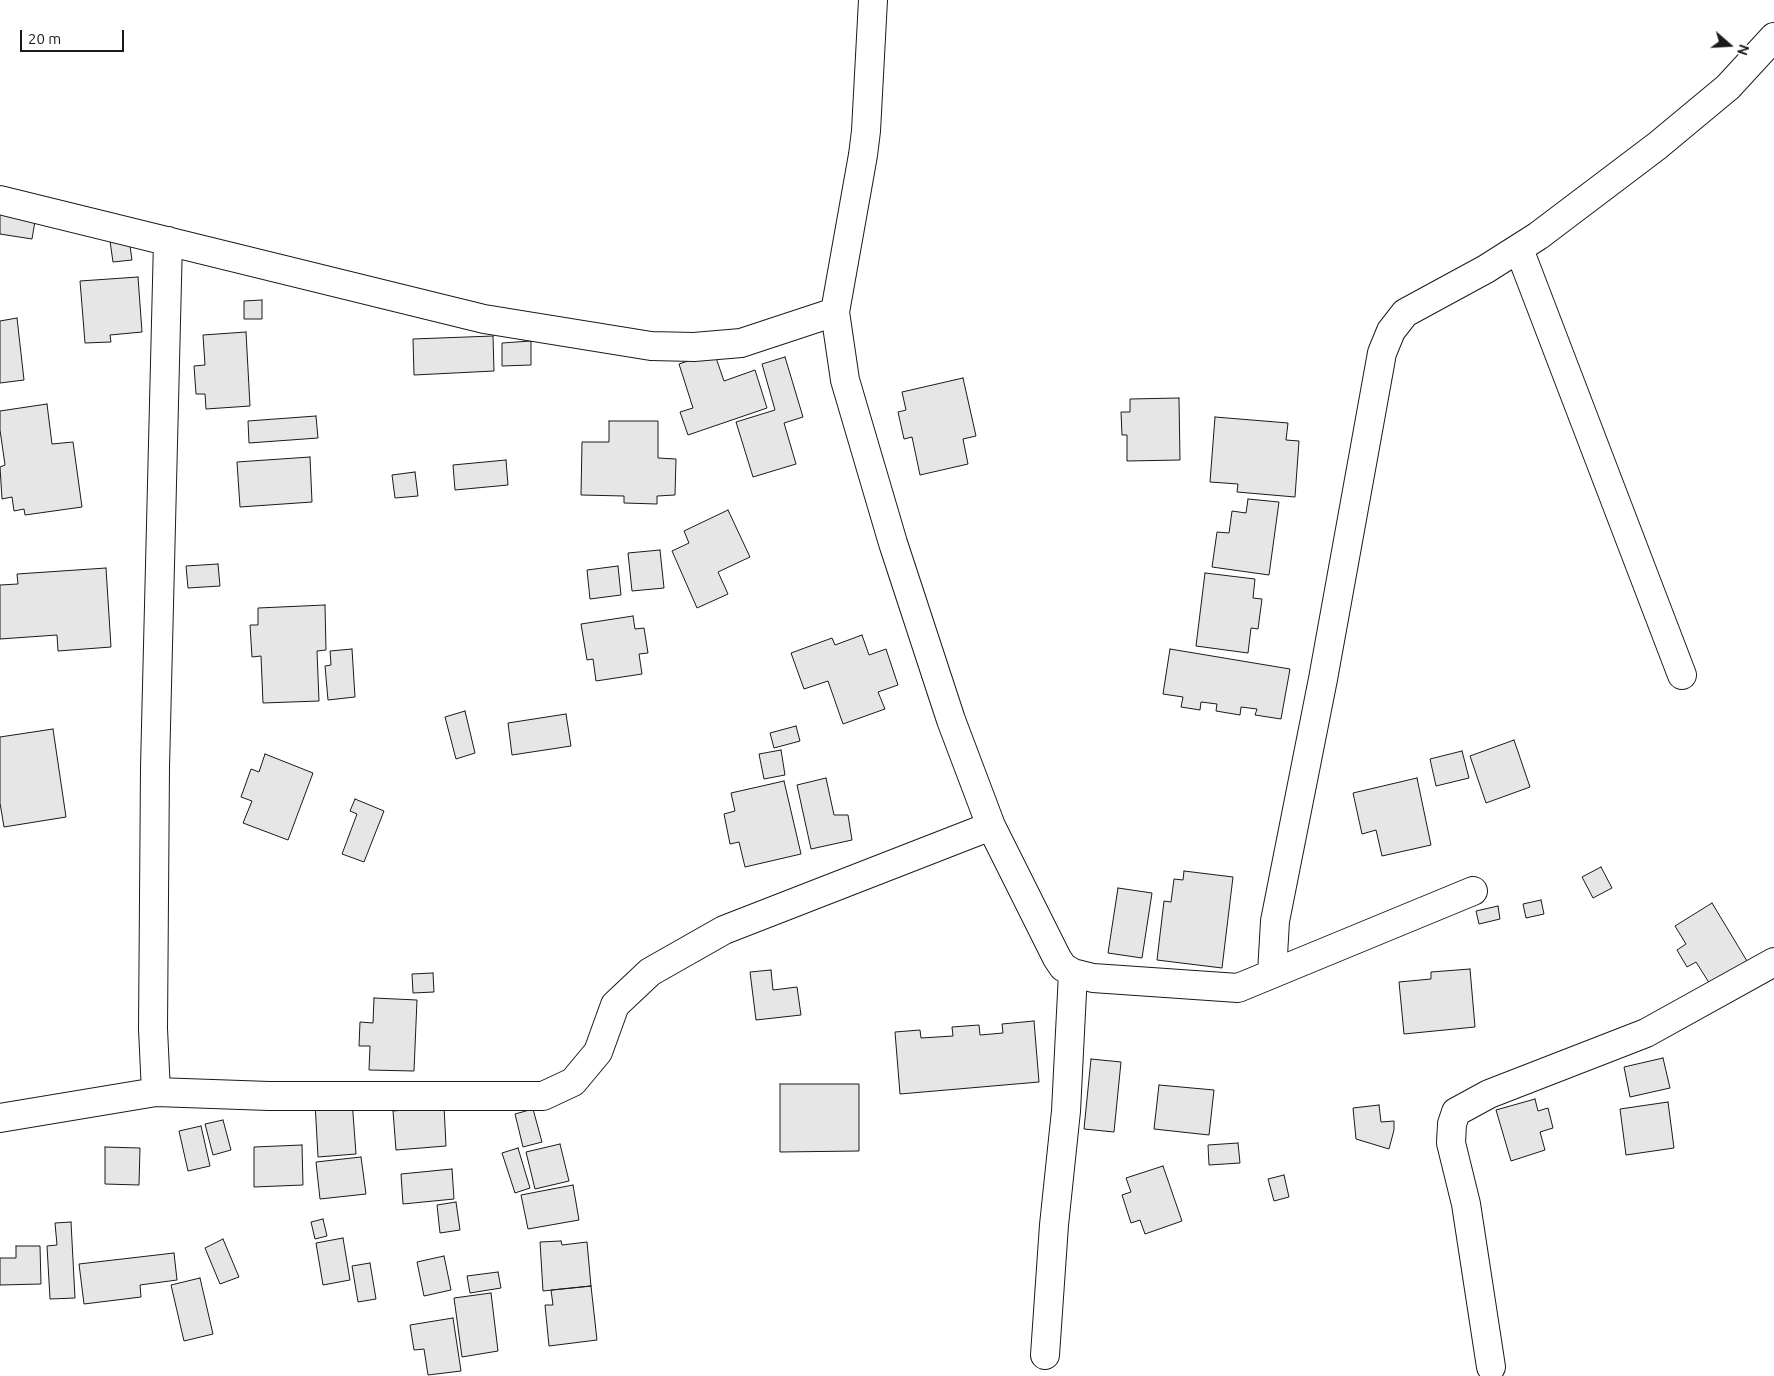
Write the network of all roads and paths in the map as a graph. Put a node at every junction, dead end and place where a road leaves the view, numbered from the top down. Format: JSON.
{"nodes":[{"id":1,"x":873,"y":0,"type":"edge"},
{"id":2,"x":1774,"y":37,"type":"edge"},
{"id":3,"x":0,"y":200,"type":"edge"},
{"id":4,"x":168,"y":240,"type":"junction"},
{"id":5,"x":1519,"y":249,"type":"junction"},
{"id":6,"x":834,"y":312,"type":"junction"},
{"id":7,"x":1682,"y":675,"type":"dead end"},
{"id":8,"x":991,"y":826,"type":"junction"},
{"id":9,"x":1472,"y":891,"type":"dead end"},
{"id":10,"x":1774,"y":962,"type":"edge"},
{"id":11,"x":1072,"y":973,"type":"junction"},
{"id":12,"x":1272,"y":973,"type":"junction"},
{"id":13,"x":156,"y":1092,"type":"junction"},
{"id":14,"x":0,"y":1118,"type":"edge"},
{"id":15,"x":1045,"y":1355,"type":"dead end"},
{"id":16,"x":1491,"y":1366,"type":"dead end"}],
"edges":[{"from":1,"to":6,"type":"street"},
{"from":2,"to":5,"type":"street"},
{"from":3,"to":4,"type":"street"},
{"from":4,"to":6,"type":"street"},
{"from":4,"to":13,"type":"street"},
{"from":5,"to":7,"type":"street"},
{"from":5,"to":12,"type":"street"},
{"from":6,"to":8,"type":"street"},
{"from":8,"to":11,"type":"street"},
{"from":8,"to":13,"type":"street"},
{"from":9,"to":12,"type":"street"},
{"from":10,"to":16,"type":"street"},
{"from":11,"to":12,"type":"street"},
{"from":11,"to":15,"type":"street"},
{"from":13,"to":14,"type":"street"}]}
